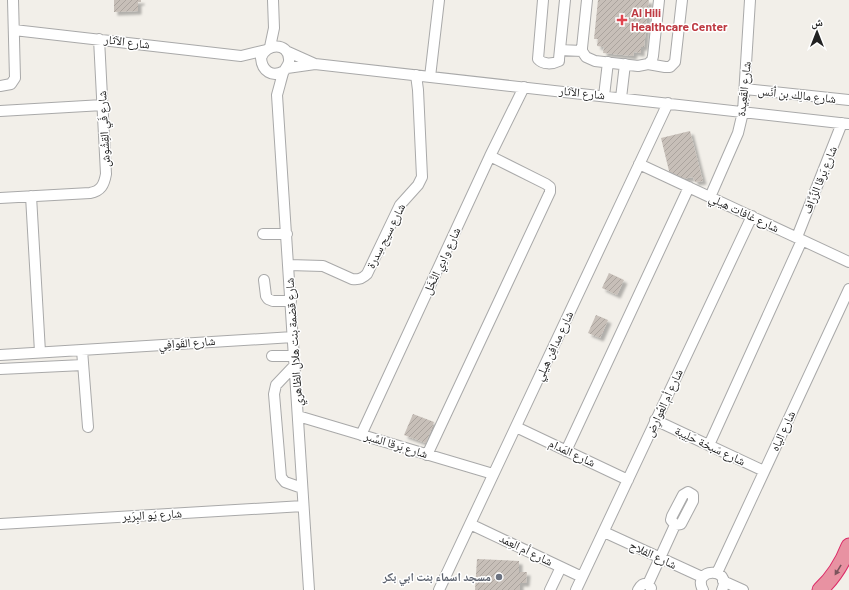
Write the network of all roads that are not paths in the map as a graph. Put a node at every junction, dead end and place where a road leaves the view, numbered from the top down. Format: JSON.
{"nodes":[{"id":1,"x":13,"y":0,"type":"edge"},
{"id":2,"x":273,"y":0,"type":"edge"},
{"id":3,"x":439,"y":0,"type":"edge"},
{"id":4,"x":543,"y":0,"type":"edge"},
{"id":5,"x":565,"y":0,"type":"edge"},
{"id":6,"x":587,"y":0,"type":"edge"},
{"id":7,"x":659,"y":0,"type":"edge"},
{"id":8,"x":682,"y":0,"type":"edge"},
{"id":9,"x":750,"y":0,"type":"edge"},
{"id":10,"x":274,"y":28,"type":"junction"},
{"id":11,"x":14,"y":30,"type":"junction"},
{"id":12,"x":99,"y":39,"type":"junction"},
{"id":13,"x":268,"y":48,"type":"junction"},
{"id":14,"x":285,"y":50,"type":"junction"},
{"id":15,"x":560,"y":50,"type":"junction"},
{"id":16,"x":582,"y":51,"type":"junction"},
{"id":17,"x":241,"y":56,"type":"junction"},
{"id":18,"x":608,"y":62,"type":"junction"},
{"id":19,"x":315,"y":64,"type":"junction"},
{"id":20,"x":625,"y":64,"type":"junction"},
{"id":21,"x":648,"y":64,"type":"junction"},
{"id":22,"x":265,"y":69,"type":"junction"},
{"id":23,"x":286,"y":70,"type":"junction"},
{"id":24,"x":416,"y":75,"type":"junction"},
{"id":25,"x":430,"y":77,"type":"junction"},
{"id":26,"x":0,"y":86,"type":"edge"},
{"id":27,"x":524,"y":87,"type":"junction"},
{"id":28,"x":745,"y":89,"type":"junction"},
{"id":29,"x":277,"y":95,"type":"junction"},
{"id":30,"x":604,"y":96,"type":"junction"},
{"id":31,"x":621,"y":98,"type":"junction"},
{"id":32,"x":849,"y":100,"type":"edge"},
{"id":33,"x":668,"y":103,"type":"junction"},
{"id":34,"x":103,"y":105,"type":"junction"},
{"id":35,"x":0,"y":111,"type":"edge"},
{"id":36,"x":743,"y":112,"type":"junction"},
{"id":37,"x":846,"y":123,"type":"edge"},
{"id":38,"x":490,"y":156,"type":"junction"},
{"id":39,"x":639,"y":164,"type":"junction"},
{"id":40,"x":689,"y":187,"type":"junction"},
{"id":41,"x":31,"y":196,"type":"junction"},
{"id":42,"x":710,"y":197,"type":"junction"},
{"id":43,"x":0,"y":198,"type":"edge"},
{"id":44,"x":752,"y":216,"type":"junction"},
{"id":45,"x":263,"y":234,"type":"dead end"},
{"id":46,"x":287,"y":234,"type":"junction"},
{"id":47,"x":799,"y":239,"type":"junction"},
{"id":48,"x":849,"y":262,"type":"edge"},
{"id":49,"x":289,"y":265,"type":"junction"},
{"id":50,"x":264,"y":280,"type":"dead end"},
{"id":51,"x":849,"y":289,"type":"edge"},
{"id":52,"x":291,"y":301,"type":"junction"},
{"id":53,"x":293,"y":337,"type":"junction"},
{"id":54,"x":82,"y":350,"type":"junction"},
{"id":55,"x":40,"y":352,"type":"junction"},
{"id":56,"x":0,"y":355,"type":"edge"},
{"id":57,"x":272,"y":356,"type":"dead end"},
{"id":58,"x":295,"y":361,"type":"junction"},
{"id":59,"x":83,"y":365,"type":"junction"},
{"id":60,"x":0,"y":370,"type":"edge"},
{"id":61,"x":298,"y":416,"type":"junction"},
{"id":62,"x":655,"y":420,"type":"junction"},
{"id":63,"x":88,"y":427,"type":"dead end"},
{"id":64,"x":516,"y":427,"type":"junction"},
{"id":65,"x":361,"y":435,"type":"junction"},
{"id":66,"x":709,"y":445,"type":"junction"},
{"id":67,"x":566,"y":451,"type":"junction"},
{"id":68,"x":427,"y":454,"type":"junction"},
{"id":69,"x":764,"y":471,"type":"junction"},
{"id":70,"x":493,"y":474,"type":"junction"},
{"id":71,"x":628,"y":480,"type":"junction"},
{"id":72,"x":302,"y":488,"type":"junction"},
{"id":73,"x":304,"y":506,"type":"junction"},
{"id":74,"x":0,"y":524,"type":"edge"},
{"id":75,"x":470,"y":524,"type":"junction"},
{"id":76,"x":676,"y":525,"type":"dead end"},
{"id":77,"x":604,"y":532,"type":"junction"},
{"id":78,"x":849,"y":546,"type":"edge"},
{"id":79,"x":661,"y":558,"type":"junction"},
{"id":80,"x":561,"y":567,"type":"junction"},
{"id":81,"x":582,"y":577,"type":"junction"},
{"id":82,"x":702,"y":578,"type":"junction"},
{"id":83,"x":721,"y":581,"type":"edge"},
{"id":84,"x":650,"y":587,"type":"edge"},
{"id":85,"x":309,"y":590,"type":"edge"},
{"id":86,"x":439,"y":590,"type":"edge"},
{"id":87,"x":550,"y":590,"type":"edge"},
{"id":88,"x":576,"y":590,"type":"edge"},
{"id":89,"x":638,"y":590,"type":"edge"},
{"id":90,"x":703,"y":590,"type":"edge"},
{"id":91,"x":743,"y":590,"type":"edge"},
{"id":92,"x":820,"y":590,"type":"edge"}],
"edges":[{"from":1,"to":11,"type":"street"},
{"from":2,"to":10,"type":"street"},
{"from":3,"to":25,"type":"street"},
{"from":4,"to":15,"type":"street"},
{"from":5,"to":15,"type":"street"},
{"from":6,"to":16,"type":"street"},
{"from":7,"to":21,"type":"street"},
{"from":8,"to":21,"type":"street"},
{"from":9,"to":28,"type":"street","name":"شارع القَعِيدة"},
{"from":10,"to":13,"type":"street"},
{"from":10,"to":14,"type":"street"},
{"from":11,"to":12,"type":"street","name":"شارع الآثار"},
{"from":11,"to":26,"type":"street"},
{"from":12,"to":17,"type":"street","name":"شارع الآثار"},
{"from":12,"to":34,"type":"street","name":"شارع فَي القِشُوش"},
{"from":13,"to":14,"type":"street"},
{"from":13,"to":17,"type":"street","name":"شارع الآثار"},
{"from":13,"to":22,"type":"street"},
{"from":14,"to":19,"type":"street","name":"شارع الآثار"},
{"from":14,"to":23,"type":"street"},
{"from":15,"to":16,"type":"street"},
{"from":16,"to":18,"type":"street"},
{"from":17,"to":22,"type":"street","name":"شارع الآثار"},
{"from":18,"to":20,"type":"street"},
{"from":18,"to":30,"type":"street"},
{"from":19,"to":23,"type":"street","name":"شارع الآثار"},
{"from":19,"to":24,"type":"street","name":"شارع الآثار"},
{"from":20,"to":21,"type":"street"},
{"from":20,"to":31,"type":"street"},
{"from":22,"to":23,"type":"street"},
{"from":22,"to":29,"type":"street","name":"شارع قضمة بنت هلال الظاهري"},
{"from":23,"to":29,"type":"street","name":"شارع قضمة بنت هلال الظاهري"},
{"from":24,"to":25,"type":"street","name":"شارع الآثار"},
{"from":24,"to":49,"type":"street","name":"شارع سيح سِدرة"},
{"from":25,"to":27,"type":"street","name":"شارع الآثار"},
{"from":27,"to":30,"type":"street","name":"شارع الآثار"},
{"from":27,"to":38,"type":"street","name":"شارع وادِي النَّخَل"},
{"from":28,"to":32,"type":"street","name":"شارع مالِك بن أنَس"},
{"from":28,"to":36,"type":"street","name":"شارع القَعِيدة"},
{"from":29,"to":46,"type":"street","name":"شارع قضمة بنت هلال الظاهري"},
{"from":30,"to":31,"type":"street","name":"شارع الآثار"},
{"from":31,"to":33,"type":"street","name":"شارع الآثار"},
{"from":33,"to":36,"type":"street","name":"شارع الآثار"},
{"from":33,"to":39,"type":"street","name":"شارع مدافِن هيلي"},
{"from":34,"to":35,"type":"street"},
{"from":34,"to":41,"type":"street","name":"شارع فَي القِشُوش"},
{"from":36,"to":37,"type":"street","name":"شارع الآثار"},
{"from":36,"to":42,"type":"street","name":"شارع القَعِيدة"},
{"from":37,"to":47,"type":"street","name":"شارع بَرقا الزَّرَّاف"},
{"from":38,"to":65,"type":"street","name":"شارع وادِي النَّخَل"},
{"from":38,"to":68,"type":"street"},
{"from":39,"to":40,"type":"street","name":"شارع غافات هيلي"},
{"from":39,"to":64,"type":"street","name":"شارع مدافِن هيلي"},
{"from":40,"to":42,"type":"street","name":"شارع غافات هيلي"},
{"from":40,"to":67,"type":"street"},
{"from":41,"to":43,"type":"street","name":"شارع فَي القِشُوش"},
{"from":41,"to":55,"type":"street"},
{"from":42,"to":44,"type":"street","name":"شارع غافات هيلي"},
{"from":44,"to":47,"type":"street","name":"شارع غافات هيلي"},
{"from":44,"to":62,"type":"street","name":"شارع أم العُوارِض"},
{"from":45,"to":46,"type":"street"},
{"from":46,"to":49,"type":"street","name":"شارع قضمة بنت هلال الظاهري"},
{"from":47,"to":48,"type":"street","name":"شارع غافات هيلي"},
{"from":47,"to":66,"type":"street","name":"شارع بَرقا الزَّرَّاف"},
{"from":49,"to":52,"type":"street","name":"شارع قضمة بنت هلال الظاهري"},
{"from":50,"to":52,"type":"street"},
{"from":51,"to":69,"type":"street","name":"شارع الياه"},
{"from":52,"to":53,"type":"street","name":"شارع قضمة بنت هلال الظاهري"},
{"from":53,"to":54,"type":"street","name":"شارع القَوافِي"},
{"from":53,"to":58,"type":"street","name":"شارع قضمة بنت هلال الظاهري"},
{"from":54,"to":55,"type":"street","name":"شارع القَوافِي"},
{"from":54,"to":59,"type":"street"},
{"from":55,"to":56,"type":"street","name":"شارع القَوافِي"},
{"from":57,"to":58,"type":"street"},
{"from":58,"to":61,"type":"street","name":"شارع قضمة بنت هلال الظاهري"},
{"from":58,"to":72,"type":"street"},
{"from":59,"to":60,"type":"street"},
{"from":59,"to":63,"type":"street"},
{"from":61,"to":65,"type":"street","name":"شارع بَرقا السَّبر"},
{"from":61,"to":72,"type":"street","name":"شارع قضمة بنت هلال الظاهري"},
{"from":62,"to":66,"type":"street","name":"شارع سَبخة حَلِيبة"},
{"from":62,"to":71,"type":"street","name":"شارع أم العُوارِض"},
{"from":64,"to":67,"type":"street","name":"شارع المَدام"},
{"from":64,"to":70,"type":"street","name":"شارع مدافِن هيلي"},
{"from":65,"to":68,"type":"street","name":"شارع بَرقا السَّبر"},
{"from":66,"to":69,"type":"street","name":"شارع سَبخة حَلِيبة"},
{"from":67,"to":71,"type":"street","name":"شارع المَدام"},
{"from":68,"to":70,"type":"street","name":"شارع بَرقا السَّبر"},
{"from":69,"to":83,"type":"street","name":"شارع الياه"},
{"from":70,"to":75,"type":"street","name":"شارع مدافِن هيلي"},
{"from":71,"to":77,"type":"street","name":"شارع أم العُوارِض"},
{"from":72,"to":73,"type":"street","name":"شارع قضمة بنت هلال الظاهري"},
{"from":73,"to":74,"type":"street","name":"شارع يَو البِرَير"},
{"from":73,"to":85,"type":"street","name":"شارع قضمة بنت هلال الظاهري"},
{"from":75,"to":80,"type":"street","name":"شارع أم العِمَد"},
{"from":75,"to":86,"type":"street","name":"شارع مدافِن هيلي"},
{"from":76,"to":79,"type":"street"},
{"from":77,"to":79,"type":"street","name":"شارع الفلاح"},
{"from":77,"to":81,"type":"street","name":"شارع أم العُوارِض"},
{"from":78,"to":92,"type":"highway","one_way":true},
{"from":79,"to":82,"type":"street","name":"شارع الفلاح"},
{"from":79,"to":84,"type":"street"},
{"from":80,"to":81,"type":"street","name":"شارع أم العِمَد"},
{"from":80,"to":87,"type":"street"},
{"from":81,"to":88,"type":"street","name":"شارع أم العُوارِض"},
{"from":82,"to":83,"type":"street"},
{"from":82,"to":90,"type":"street"},
{"from":83,"to":91,"type":"street"},
{"from":84,"to":89,"type":"street"}]}
